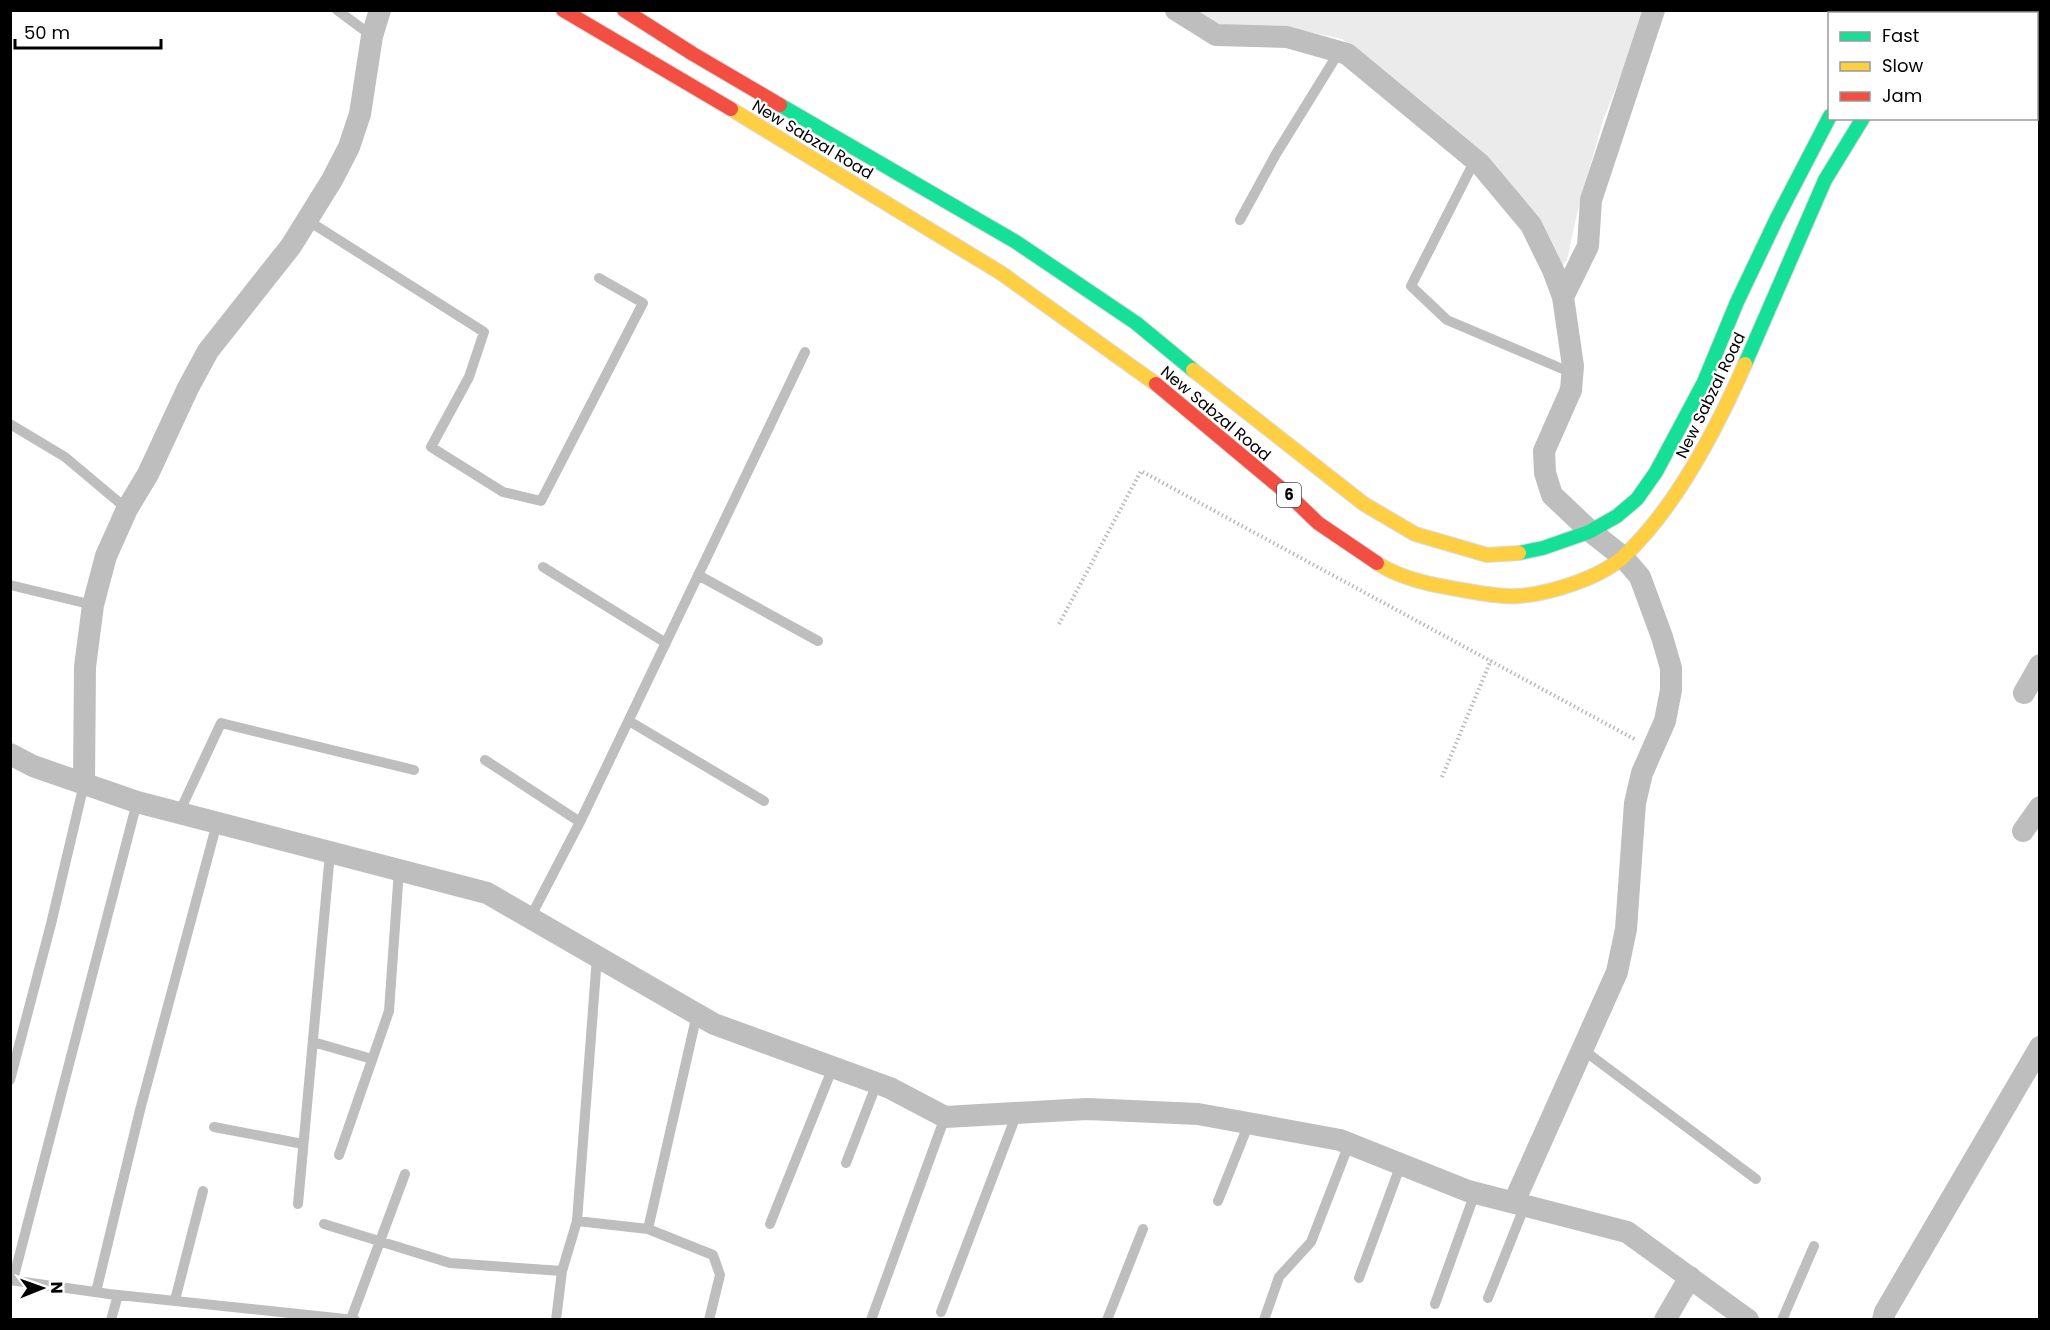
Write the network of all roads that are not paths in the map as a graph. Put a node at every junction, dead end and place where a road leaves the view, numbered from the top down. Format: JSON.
{"nodes":[{"id":1,"x":337,"y":10,"type":"edge"},
{"id":2,"x":380,"y":10,"type":"edge"},
{"id":3,"x":563,"y":10,"type":"edge"},
{"id":4,"x":624,"y":10,"type":"edge"},
{"id":5,"x":1176,"y":10,"type":"edge"},
{"id":6,"x":1654,"y":10,"type":"edge"},
{"id":7,"x":372,"y":36,"type":"junction"},
{"id":8,"x":1339,"y":52,"type":"junction"},
{"id":9,"x":1828,"y":120,"type":"edge"},
{"id":10,"x":1862,"y":120,"type":"edge"},
{"id":11,"x":1475,"y":160,"type":"junction"},
{"id":12,"x":307,"y":220,"type":"junction"},
{"id":13,"x":1240,"y":220,"type":"dead end"},
{"id":14,"x":599,"y":278,"type":"dead end"},
{"id":15,"x":1563,"y":297,"type":"junction"},
{"id":16,"x":805,"y":352,"type":"dead end"},
{"id":17,"x":1572,"y":373,"type":"junction"},
{"id":18,"x":10,"y":424,"type":"edge"},
{"id":19,"x":127,"y":509,"type":"junction"},
{"id":20,"x":1590,"y":531,"type":"junction"},
{"id":21,"x":1623,"y":556,"type":"junction"},
{"id":22,"x":543,"y":567,"type":"dead end"},
{"id":23,"x":698,"y":575,"type":"junction"},
{"id":24,"x":10,"y":585,"type":"edge"},
{"id":25,"x":93,"y":605,"type":"junction"},
{"id":26,"x":818,"y":641,"type":"dead end"},
{"id":27,"x":666,"y":643,"type":"junction"},
{"id":28,"x":2040,"y":665,"type":"edge"},
{"id":29,"x":2024,"y":693,"type":"dead end"},
{"id":30,"x":629,"y":721,"type":"junction"},
{"id":31,"x":10,"y":753,"type":"edge"},
{"id":32,"x":484,"y":760,"type":"dead end"},
{"id":33,"x":414,"y":770,"type":"dead end"},
{"id":34,"x":84,"y":784,"type":"junction"},
{"id":35,"x":764,"y":801,"type":"dead end"},
{"id":36,"x":137,"y":802,"type":"junction"},
{"id":37,"x":2040,"y":807,"type":"edge"},
{"id":38,"x":179,"y":813,"type":"junction"},
{"id":39,"x":580,"y":822,"type":"junction"},
{"id":40,"x":217,"y":823,"type":"junction"},
{"id":41,"x":2023,"y":831,"type":"dead end"},
{"id":42,"x":330,"y":853,"type":"junction"},
{"id":43,"x":399,"y":870,"type":"junction"},
{"id":44,"x":530,"y":918,"type":"junction"},
{"id":45,"x":597,"y":957,"type":"junction"},
{"id":46,"x":697,"y":1014,"type":"junction"},
{"id":47,"x":313,"y":1041,"type":"junction"},
{"id":48,"x":2040,"y":1047,"type":"edge"},
{"id":49,"x":1582,"y":1049,"type":"junction"},
{"id":50,"x":372,"y":1059,"type":"junction"},
{"id":51,"x":833,"y":1067,"type":"junction"},
{"id":52,"x":10,"y":1080,"type":"edge"},
{"id":53,"x":877,"y":1083,"type":"junction"},
{"id":54,"x":1017,"y":1113,"type":"junction"},
{"id":55,"x":945,"y":1118,"type":"junction"},
{"id":56,"x":1249,"y":1123,"type":"junction"},
{"id":57,"x":214,"y":1127,"type":"dead end"},
{"id":58,"x":303,"y":1144,"type":"junction"},
{"id":59,"x":1349,"y":1144,"type":"junction"},
{"id":60,"x":339,"y":1155,"type":"dead end"},
{"id":61,"x":846,"y":1163,"type":"dead end"},
{"id":62,"x":1401,"y":1164,"type":"junction"},
{"id":63,"x":405,"y":1174,"type":"dead end"},
{"id":64,"x":1756,"y":1179,"type":"dead end"},
{"id":65,"x":203,"y":1191,"type":"dead end"},
{"id":66,"x":1475,"y":1193,"type":"junction"},
{"id":67,"x":1218,"y":1201,"type":"dead end"},
{"id":68,"x":298,"y":1204,"type":"dead end"},
{"id":69,"x":1520,"y":1204,"type":"junction"},
{"id":70,"x":577,"y":1221,"type":"junction"},
{"id":71,"x":324,"y":1224,"type":"dead end"},
{"id":72,"x":770,"y":1224,"type":"dead end"},
{"id":73,"x":648,"y":1229,"type":"junction"},
{"id":74,"x":1143,"y":1230,"type":"dead end"},
{"id":75,"x":380,"y":1243,"type":"junction"},
{"id":76,"x":1814,"y":1246,"type":"dead end"},
{"id":77,"x":562,"y":1271,"type":"junction"},
{"id":78,"x":1690,"y":1277,"type":"junction"},
{"id":79,"x":1359,"y":1278,"type":"dead end"},
{"id":80,"x":12,"y":1280,"type":"edge"},
{"id":81,"x":96,"y":1292,"type":"junction"},
{"id":82,"x":118,"y":1294,"type":"junction"},
{"id":83,"x":1488,"y":1298,"type":"dead end"},
{"id":84,"x":175,"y":1300,"type":"junction"},
{"id":85,"x":1435,"y":1304,"type":"dead end"},
{"id":86,"x":941,"y":1312,"type":"dead end"},
{"id":87,"x":353,"y":1319,"type":"edge"},
{"id":88,"x":111,"y":1320,"type":"edge"},
{"id":89,"x":556,"y":1320,"type":"edge"},
{"id":90,"x":710,"y":1320,"type":"edge"},
{"id":91,"x":871,"y":1320,"type":"edge"},
{"id":92,"x":1107,"y":1320,"type":"edge"},
{"id":93,"x":1264,"y":1320,"type":"edge"},
{"id":94,"x":1665,"y":1320,"type":"edge"},
{"id":95,"x":1748,"y":1320,"type":"edge"},
{"id":96,"x":1782,"y":1320,"type":"edge"},
{"id":97,"x":1883,"y":1320,"type":"edge"}],
"edges":[{"from":1,"to":7,"type":"lane"},
{"from":2,"to":7,"type":"street"},
{"from":3,"to":21,"type":"main road","name":"New Sabzal Road","number":"6"},
{"from":4,"to":20,"type":"main road","name":"New Sabzal Road","number":"6"},
{"from":5,"to":8,"type":"street"},
{"from":6,"to":15,"type":"street"},
{"from":7,"to":12,"type":"street"},
{"from":8,"to":11,"type":"street"},
{"from":8,"to":13,"type":"lane"},
{"from":9,"to":20,"type":"main road","name":"New Sabzal Road","number":"6"},
{"from":10,"to":21,"type":"main road","name":"New Sabzal Road","number":"6"},
{"from":11,"to":15,"type":"street"},
{"from":11,"to":17,"type":"lane"},
{"from":12,"to":14,"type":"lane"},
{"from":12,"to":19,"type":"street"},
{"from":15,"to":17,"type":"street"},
{"from":16,"to":23,"type":"lane"},
{"from":17,"to":20,"type":"street"},
{"from":18,"to":19,"type":"lane"},
{"from":19,"to":25,"type":"street"},
{"from":20,"to":21,"type":"street"},
{"from":21,"to":49,"type":"street"},
{"from":22,"to":27,"type":"lane"},
{"from":23,"to":26,"type":"lane"},
{"from":23,"to":27,"type":"lane"},
{"from":24,"to":25,"type":"lane"},
{"from":25,"to":34,"type":"street"},
{"from":27,"to":30,"type":"lane"},
{"from":28,"to":29,"type":"street"},
{"from":30,"to":35,"type":"lane"},
{"from":30,"to":39,"type":"lane"},
{"from":31,"to":34,"type":"street"},
{"from":32,"to":39,"type":"lane"},
{"from":33,"to":38,"type":"lane"},
{"from":34,"to":36,"type":"street"},
{"from":34,"to":52,"type":"lane"},
{"from":36,"to":38,"type":"street"},
{"from":36,"to":80,"type":"lane"},
{"from":37,"to":41,"type":"street"},
{"from":38,"to":40,"type":"street"},
{"from":39,"to":44,"type":"lane"},
{"from":40,"to":42,"type":"street"},
{"from":40,"to":81,"type":"lane"},
{"from":42,"to":43,"type":"street"},
{"from":42,"to":47,"type":"lane"},
{"from":43,"to":44,"type":"street"},
{"from":43,"to":50,"type":"lane"},
{"from":44,"to":45,"type":"street"},
{"from":45,"to":46,"type":"street"},
{"from":45,"to":70,"type":"lane"},
{"from":46,"to":51,"type":"street"},
{"from":46,"to":73,"type":"lane"},
{"from":47,"to":50,"type":"lane"},
{"from":47,"to":58,"type":"lane"},
{"from":48,"to":97,"type":"street"},
{"from":49,"to":64,"type":"lane"},
{"from":49,"to":69,"type":"street"},
{"from":50,"to":60,"type":"lane"},
{"from":51,"to":53,"type":"street"},
{"from":51,"to":72,"type":"lane"},
{"from":53,"to":55,"type":"street"},
{"from":53,"to":61,"type":"lane"},
{"from":54,"to":55,"type":"street"},
{"from":54,"to":56,"type":"street"},
{"from":54,"to":86,"type":"lane"},
{"from":55,"to":91,"type":"lane"},
{"from":56,"to":59,"type":"street"},
{"from":56,"to":67,"type":"lane"},
{"from":57,"to":58,"type":"lane"},
{"from":58,"to":68,"type":"lane"},
{"from":59,"to":62,"type":"street"},
{"from":59,"to":93,"type":"lane"},
{"from":62,"to":66,"type":"street"},
{"from":62,"to":79,"type":"lane"},
{"from":63,"to":75,"type":"lane"},
{"from":65,"to":84,"type":"lane"},
{"from":66,"to":69,"type":"street"},
{"from":66,"to":85,"type":"lane"},
{"from":69,"to":78,"type":"street"},
{"from":69,"to":83,"type":"lane"},
{"from":70,"to":73,"type":"lane"},
{"from":70,"to":77,"type":"lane"},
{"from":71,"to":75,"type":"lane"},
{"from":73,"to":90,"type":"lane"},
{"from":74,"to":92,"type":"lane"},
{"from":75,"to":77,"type":"lane"},
{"from":75,"to":87,"type":"lane"},
{"from":76,"to":96,"type":"lane"},
{"from":77,"to":89,"type":"lane"},
{"from":78,"to":94,"type":"street"},
{"from":78,"to":95,"type":"street"},
{"from":80,"to":81,"type":"lane"},
{"from":81,"to":82,"type":"lane"},
{"from":82,"to":84,"type":"lane"},
{"from":82,"to":88,"type":"lane"},
{"from":84,"to":87,"type":"lane"}]}
